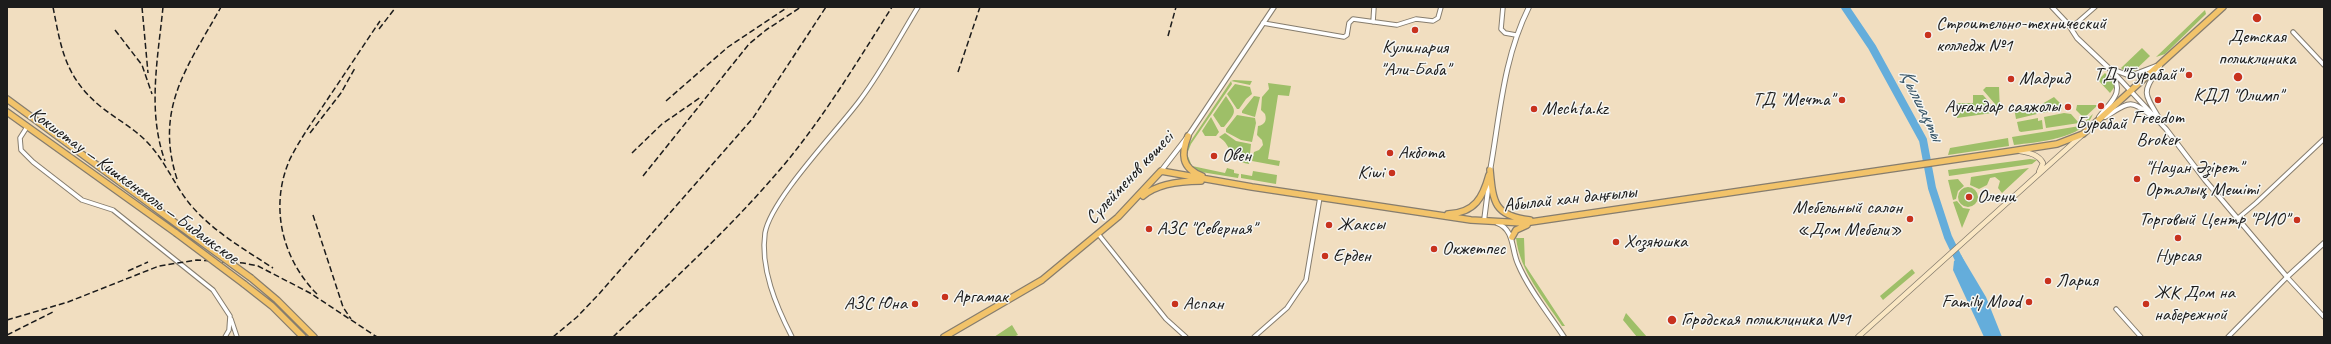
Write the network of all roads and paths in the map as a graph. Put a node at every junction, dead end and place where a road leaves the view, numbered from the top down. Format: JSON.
{"nodes":[{"id":1,"x":918,"y":7,"type":"edge"},
{"id":2,"x":1274,"y":7,"type":"edge"},
{"id":3,"x":1374,"y":7,"type":"edge"},
{"id":4,"x":1441,"y":7,"type":"edge"},
{"id":5,"x":1503,"y":7,"type":"edge"},
{"id":6,"x":1529,"y":7,"type":"edge"},
{"id":7,"x":2052,"y":7,"type":"edge"},
{"id":8,"x":2095,"y":7,"type":"edge"},
{"id":9,"x":2223,"y":7,"type":"edge"},
{"id":10,"x":1373,"y":22,"type":"junction"},
{"id":11,"x":1263,"y":23,"type":"junction"},
{"id":12,"x":2071,"y":28,"type":"junction"},
{"id":13,"x":2293,"y":32,"type":"dead end"},
{"id":14,"x":1516,"y":35,"type":"junction"},
{"id":15,"x":2161,"y":64,"type":"junction"},
{"id":16,"x":2324,"y":65,"type":"edge"},
{"id":17,"x":2108,"y":67,"type":"junction"},
{"id":18,"x":2131,"y":90,"type":"junction"},
{"id":19,"x":7,"y":99,"type":"edge"},
{"id":20,"x":7,"y":112,"type":"edge"},
{"id":21,"x":2096,"y":122,"type":"junction"},
{"id":22,"x":27,"y":126,"type":"junction"},
{"id":23,"x":2165,"y":128,"type":"junction"},
{"id":24,"x":2083,"y":134,"type":"junction"},
{"id":25,"x":1188,"y":136,"type":"junction"},
{"id":26,"x":2324,"y":139,"type":"edge"},
{"id":27,"x":2018,"y":150,"type":"junction"},
{"id":28,"x":1490,"y":170,"type":"junction"},
{"id":29,"x":1161,"y":171,"type":"junction"},
{"id":30,"x":2034,"y":178,"type":"junction"},
{"id":31,"x":1219,"y":182,"type":"junction"},
{"id":32,"x":1320,"y":197,"type":"junction"},
{"id":33,"x":1125,"y":210,"type":"junction"},
{"id":34,"x":1435,"y":215,"type":"junction"},
{"id":35,"x":2236,"y":219,"type":"junction"},
{"id":36,"x":1484,"y":221,"type":"junction"},
{"id":37,"x":1541,"y":221,"type":"junction"},
{"id":38,"x":1495,"y":222,"type":"junction"},
{"id":39,"x":1098,"y":235,"type":"junction"},
{"id":40,"x":1512,"y":237,"type":"junction"},
{"id":41,"x":2324,"y":243,"type":"edge"},
{"id":42,"x":2287,"y":277,"type":"junction"},
{"id":43,"x":2116,"y":309,"type":"dead end"},
{"id":44,"x":230,"y":316,"type":"junction"},
{"id":45,"x":2324,"y":317,"type":"edge"},
{"id":46,"x":224,"y":337,"type":"edge"},
{"id":47,"x":237,"y":337,"type":"edge"},
{"id":48,"x":303,"y":337,"type":"edge"},
{"id":49,"x":314,"y":337,"type":"edge"},
{"id":50,"x":792,"y":337,"type":"edge"},
{"id":51,"x":944,"y":337,"type":"edge"},
{"id":52,"x":1186,"y":337,"type":"edge"},
{"id":53,"x":1254,"y":337,"type":"edge"},
{"id":54,"x":1564,"y":337,"type":"edge"},
{"id":55,"x":1858,"y":337,"type":"edge"},
{"id":56,"x":2140,"y":337,"type":"edge"},
{"id":57,"x":2228,"y":337,"type":"edge"}],
"edges":[{"from":1,"to":50,"type":"street"},
{"from":2,"to":11,"type":"street","name":"Сүлейменов көшесі"},
{"from":3,"to":10,"type":"street"},
{"from":4,"to":10,"type":"street"},
{"from":5,"to":14,"type":"street"},
{"from":6,"to":14,"type":"street"},
{"from":7,"to":12,"type":"street"},
{"from":8,"to":12,"type":"street"},
{"from":9,"to":15,"type":"highway"},
{"from":10,"to":11,"type":"street"},
{"from":11,"to":25,"type":"street","name":"Сүлейменов көшесі"},
{"from":12,"to":17,"type":"street"},
{"from":13,"to":16,"type":"street"},
{"from":14,"to":28,"type":"street"},
{"from":15,"to":17,"type":"street"},
{"from":15,"to":18,"type":"highway"},
{"from":15,"to":23,"type":"street"},
{"from":17,"to":18,"type":"street"},
{"from":17,"to":21,"type":"street"},
{"from":18,"to":21,"type":"highway"},
{"from":18,"to":23,"type":"street"},
{"from":19,"to":49,"type":"highway","bridge":true},
{"from":20,"to":22,"type":"highway","name":"Кокшетау — Кишкенеколь — Бидаикское"},
{"from":21,"to":23,"type":"street"},
{"from":21,"to":24,"type":"highway"},
{"from":22,"to":44,"type":"street"},
{"from":22,"to":48,"type":"highway","name":"Кокшетау — Кишкенеколь — Бидаикское","bridge":true},
{"from":23,"to":35,"type":"street"},
{"from":24,"to":27,"type":"highway"},
{"from":24,"to":30,"type":"main road"},
{"from":25,"to":29,"type":"street","name":"Сүлейменов көшесі"},
{"from":25,"to":31,"type":"highway"},
{"from":26,"to":35,"type":"street"},
{"from":27,"to":30,"type":"main road"},
{"from":27,"to":37,"type":"highway","name":"Абылай хан даңғылы"},
{"from":28,"to":34,"type":"highway"},
{"from":28,"to":36,"type":"street"},
{"from":28,"to":37,"type":"highway"},
{"from":29,"to":31,"type":"highway","name":"Абылай хан даңғылы"},
{"from":29,"to":33,"type":"highway","name":"Сүлейменов көшесі"},
{"from":30,"to":55,"type":"main road"},
{"from":31,"to":32,"type":"highway","name":"Абылай хан даңғылы"},
{"from":31,"to":33,"type":"highway"},
{"from":32,"to":34,"type":"highway","name":"Абылай хан даңғылы"},
{"from":32,"to":53,"type":"street"},
{"from":33,"to":39,"type":"highway","name":"Сүлейменов көшесі"},
{"from":34,"to":36,"type":"highway","name":"Абылай хан даңғылы"},
{"from":35,"to":42,"type":"street"},
{"from":36,"to":38,"type":"highway","name":"Абылай хан даңғылы"},
{"from":37,"to":38,"type":"highway","name":"Абылай хан даңғылы"},
{"from":37,"to":40,"type":"highway"},
{"from":38,"to":40,"type":"street"},
{"from":39,"to":51,"type":"highway","name":"Сүлейменов көшесі"},
{"from":39,"to":52,"type":"street"},
{"from":40,"to":54,"type":"street"},
{"from":41,"to":42,"type":"street"},
{"from":42,"to":45,"type":"street"},
{"from":42,"to":57,"type":"street"},
{"from":43,"to":56,"type":"street"},
{"from":44,"to":46,"type":"street"},
{"from":44,"to":47,"type":"street"}]}
